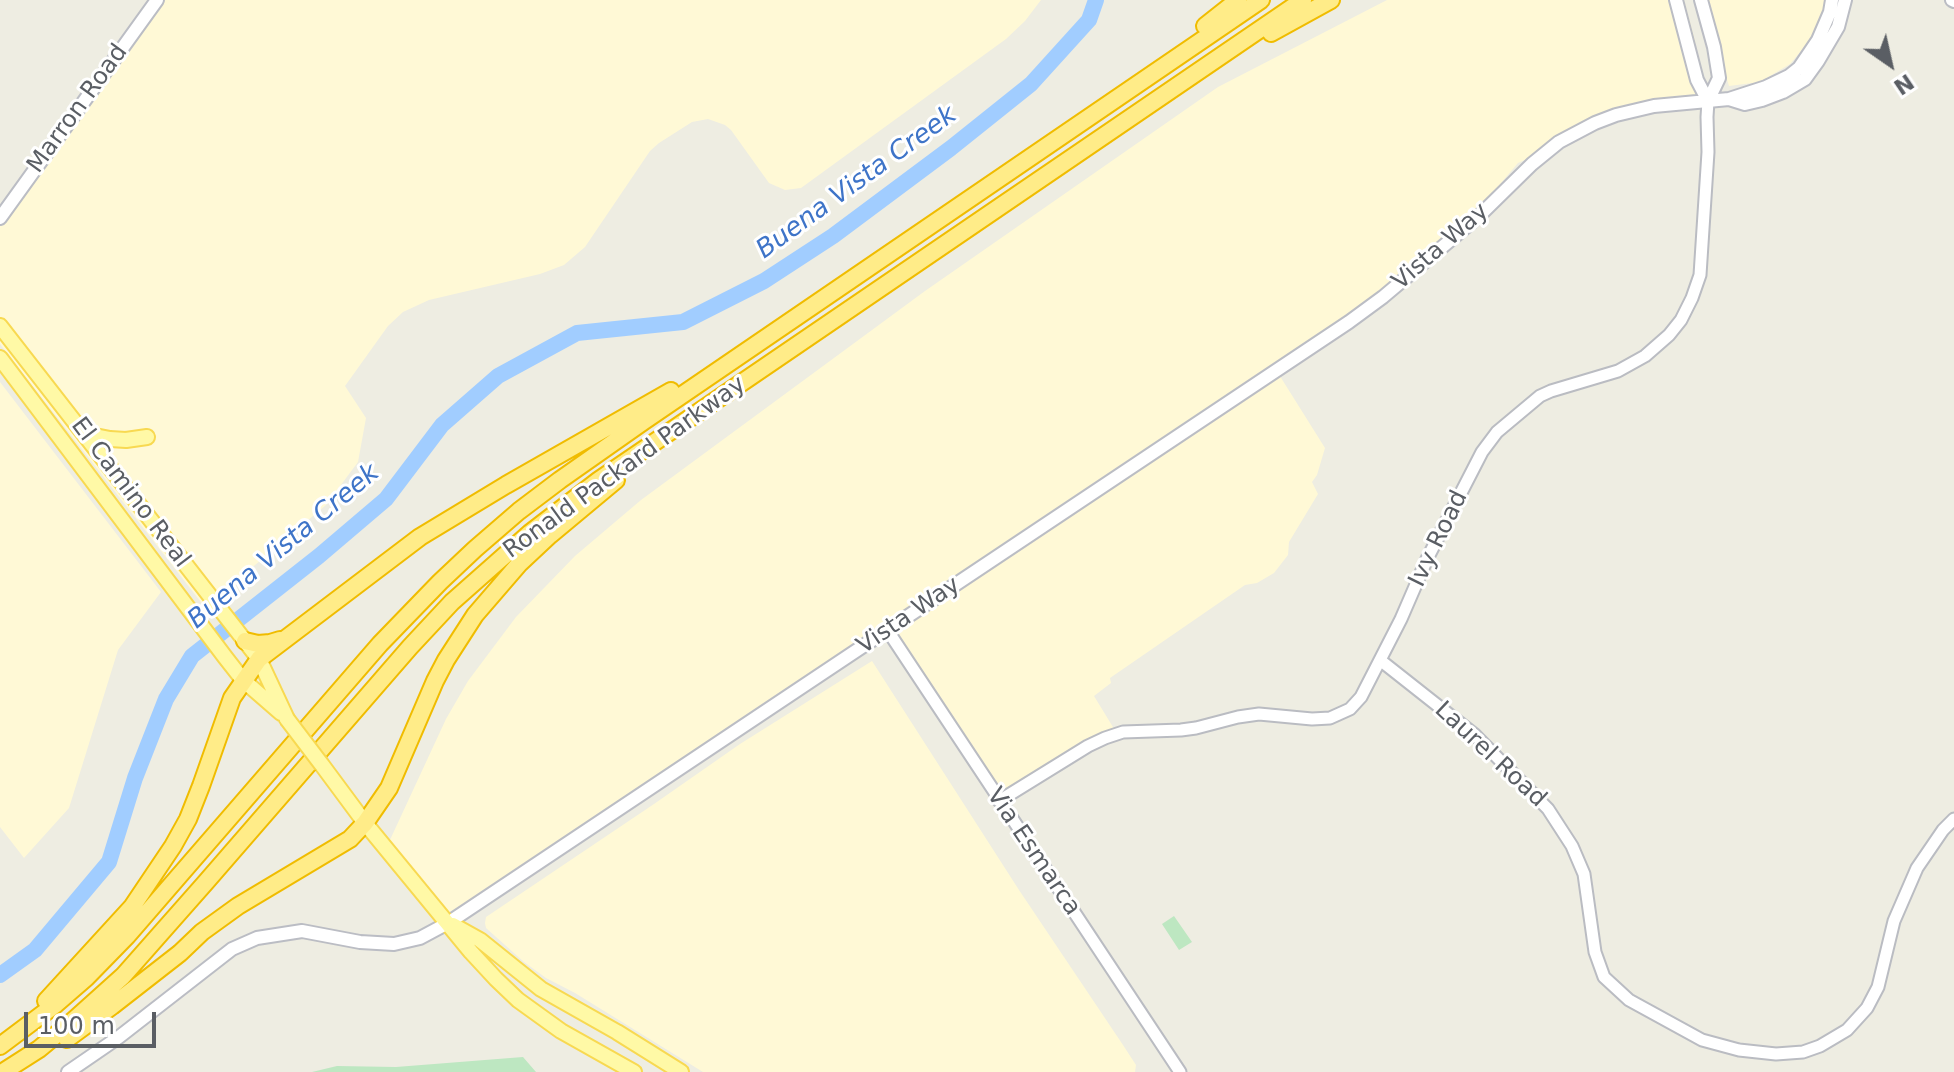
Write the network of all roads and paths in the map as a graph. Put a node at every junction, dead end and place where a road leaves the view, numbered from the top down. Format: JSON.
{"nodes":[{"id":1,"x":157,"y":0,"type":"edge"},
{"id":2,"x":1238,"y":0,"type":"edge"},
{"id":3,"x":1261,"y":0,"type":"edge"},
{"id":4,"x":1303,"y":0,"type":"edge"},
{"id":5,"x":1331,"y":0,"type":"edge"},
{"id":6,"x":1676,"y":0,"type":"edge"},
{"id":7,"x":1701,"y":0,"type":"edge"},
{"id":8,"x":1832,"y":0,"type":"edge"},
{"id":9,"x":1845,"y":0,"type":"edge"},
{"id":10,"x":1856,"y":0,"type":"edge"},
{"id":11,"x":1842,"y":14,"type":"junction"},
{"id":12,"x":1729,"y":99,"type":"junction"},
{"id":13,"x":1708,"y":101,"type":"junction"},
{"id":14,"x":1108,"y":104,"type":"junction"},
{"id":15,"x":1142,"y":109,"type":"junction"},
{"id":16,"x":0,"y":218,"type":"edge"},
{"id":17,"x":0,"y":326,"type":"edge"},
{"id":18,"x":743,"y":353,"type":"junction"},
{"id":19,"x":0,"y":358,"type":"edge"},
{"id":20,"x":696,"y":415,"type":"junction"},
{"id":21,"x":85,"y":434,"type":"junction"},
{"id":22,"x":147,"y":437,"type":"dead end"},
{"id":23,"x":888,"y":631,"type":"junction"},
{"id":24,"x":285,"y":639,"type":"junction"},
{"id":25,"x":245,"y":641,"type":"junction"},
{"id":26,"x":259,"y":659,"type":"junction"},
{"id":27,"x":1380,"y":660,"type":"junction"},
{"id":28,"x":243,"y":680,"type":"junction"},
{"id":29,"x":287,"y":719,"type":"junction"},
{"id":30,"x":999,"y":801,"type":"junction"},
{"id":31,"x":1954,"y":819,"type":"edge"},
{"id":32,"x":365,"y":823,"type":"junction"},
{"id":33,"x":448,"y":923,"type":"junction"},
{"id":34,"x":6,"y":1042,"type":"edge"},
{"id":35,"x":39,"y":1049,"type":"junction"},
{"id":36,"x":3,"y":1072,"type":"edge"},
{"id":37,"x":68,"y":1072,"type":"edge"},
{"id":38,"x":634,"y":1072,"type":"edge"},
{"id":39,"x":681,"y":1072,"type":"edge"},
{"id":40,"x":1180,"y":1072,"type":"edge"}],
"edges":[{"from":1,"to":16,"type":"main road","name":"Marron Road"},
{"from":2,"to":14,"type":"highway"},
{"from":3,"to":14,"type":"highway","name":"Ronald Packard Parkway"},
{"from":4,"to":15,"type":"highway","name":"Ronald Packard Parkway"},
{"from":5,"to":15,"type":"highway"},
{"from":6,"to":13,"type":"main road"},
{"from":7,"to":13,"type":"main road"},
{"from":8,"to":12,"type":"main road","name":"Vista Way"},
{"from":9,"to":11,"type":"main road","name":"Vista Way"},
{"from":10,"to":11,"type":"main road"},
{"from":11,"to":12,"type":"main road","name":"Vista Way"},
{"from":12,"to":13,"type":"main road","name":"Vista Way"},
{"from":13,"to":23,"type":"main road","name":"Vista Way"},
{"from":13,"to":27,"type":"street","name":"Ivy Road"},
{"from":14,"to":18,"type":"highway","name":"Ronald Packard Parkway"},
{"from":15,"to":20,"type":"highway","name":"Ronald Packard Parkway"},
{"from":17,"to":21,"type":"main road","name":"El Camino Real"},
{"from":18,"to":24,"type":"highway"},
{"from":18,"to":34,"type":"highway","name":"Ronald Packard Parkway"},
{"from":19,"to":28,"type":"main road","name":"El Camino Real"},
{"from":20,"to":32,"type":"highway"},
{"from":20,"to":35,"type":"highway","name":"Ronald Packard Parkway"},
{"from":21,"to":22,"type":"main road"},
{"from":21,"to":25,"type":"main road","name":"El Camino Real"},
{"from":23,"to":30,"type":"street","name":"Via Esmarca"},
{"from":23,"to":33,"type":"main road","name":"Vista Way"},
{"from":24,"to":25,"type":"highway"},
{"from":24,"to":26,"type":"highway"},
{"from":25,"to":26,"type":"main road","name":"El Camino Real"},
{"from":26,"to":28,"type":"highway"},
{"from":26,"to":29,"type":"main road","name":"El Camino Real"},
{"from":27,"to":30,"type":"street","name":"Ivy Road"},
{"from":27,"to":31,"type":"street","name":"Laurel Road"},
{"from":28,"to":29,"type":"main road","name":"El Camino Real"},
{"from":28,"to":34,"type":"highway"},
{"from":29,"to":32,"type":"main road","bridge":true},
{"from":30,"to":40,"type":"street","name":"Via Esmarca"},
{"from":32,"to":33,"type":"main road"},
{"from":32,"to":35,"type":"highway"},
{"from":33,"to":37,"type":"main road","name":"Vista Way"},
{"from":33,"to":38,"type":"main road"},
{"from":33,"to":39,"type":"main road"},
{"from":35,"to":36,"type":"highway","name":"Ronald Packard Parkway"}]}
